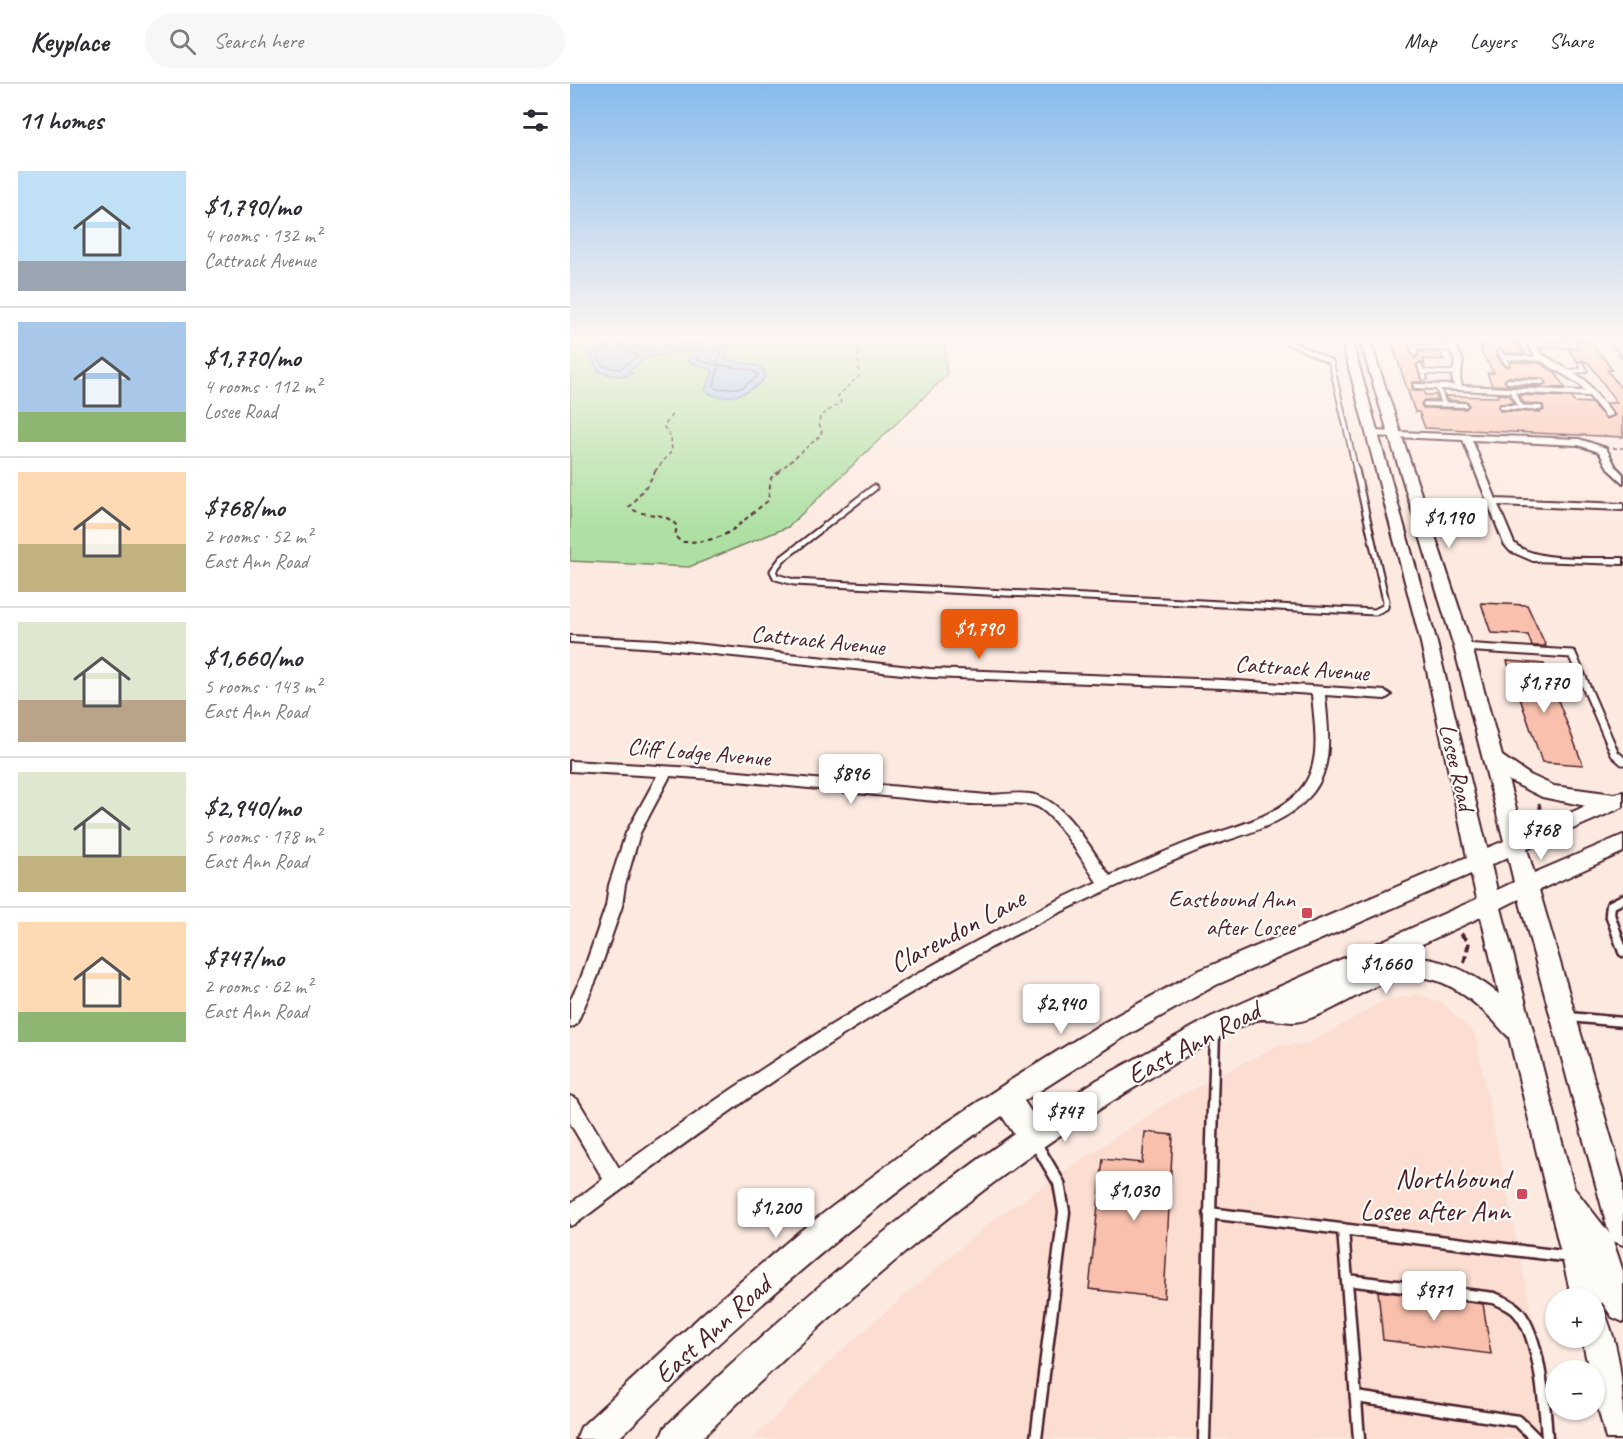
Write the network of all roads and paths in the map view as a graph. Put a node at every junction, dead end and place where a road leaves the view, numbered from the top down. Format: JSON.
{"nodes":[{"id":1,"x":839,"y":404,"type":"edge"},
{"id":2,"x":1341,"y":404,"type":"edge"},
{"id":3,"x":1365,"y":404,"type":"edge"},
{"id":4,"x":1386,"y":404,"type":"edge"},
{"id":5,"x":1449,"y":404,"type":"edge"},
{"id":6,"x":1519,"y":404,"type":"edge"},
{"id":7,"x":1600,"y":404,"type":"edge"},
{"id":8,"x":1465,"y":405,"type":"dead end"},
{"id":9,"x":1502,"y":407,"type":"dead end"},
{"id":10,"x":1521,"y":407,"type":"junction"},
{"id":11,"x":1540,"y":408,"type":"dead end"},
{"id":12,"x":672,"y":414,"type":"dead end"},
{"id":13,"x":1609,"y":415,"type":"dead end"},
{"id":14,"x":1373,"y":434,"type":"junction"},
{"id":15,"x":1396,"y":435,"type":"junction"},
{"id":16,"x":1467,"y":438,"type":"junction"},
{"id":17,"x":1623,"y":480,"type":"edge"},
{"id":18,"x":874,"y":488,"type":"dead end"},
{"id":19,"x":1494,"y":502,"type":"junction"},
{"id":20,"x":1623,"y":507,"type":"edge"},
{"id":21,"x":1623,"y":561,"type":"edge"},
{"id":22,"x":570,"y":639,"type":"edge"},
{"id":23,"x":1463,"y":647,"type":"junction"},
{"id":24,"x":1318,"y":691,"type":"junction"},
{"id":25,"x":1385,"y":695,"type":"dead end"},
{"id":26,"x":1494,"y":760,"type":"junction"},
{"id":27,"x":1623,"y":760,"type":"edge"},
{"id":28,"x":570,"y":766,"type":"edge"},
{"id":29,"x":666,"y":771,"type":"junction"},
{"id":30,"x":1538,"y":796,"type":"dead end"},
{"id":31,"x":1621,"y":800,"type":"edge"},
{"id":32,"x":1543,"y":820,"type":"dead end"},
{"id":33,"x":1623,"y":843,"type":"edge"},
{"id":34,"x":1517,"y":846,"type":"junction"},
{"id":35,"x":1480,"y":862,"type":"junction"},
{"id":36,"x":1108,"y":885,"type":"junction"},
{"id":37,"x":1527,"y":886,"type":"junction"},
{"id":38,"x":1623,"y":899,"type":"edge"},
{"id":39,"x":1488,"y":904,"type":"junction"},
{"id":40,"x":1461,"y":934,"type":"dead end"},
{"id":41,"x":1477,"y":939,"type":"dead end"},
{"id":42,"x":1469,"y":942,"type":"junction"},
{"id":43,"x":1623,"y":952,"type":"edge"},
{"id":44,"x":1462,"y":971,"type":"dead end"},
{"id":45,"x":1255,"y":1008,"type":"junction"},
{"id":46,"x":1564,"y":1017,"type":"junction"},
{"id":47,"x":570,"y":1020,"type":"edge"},
{"id":48,"x":1623,"y":1022,"type":"edge"},
{"id":49,"x":1215,"y":1028,"type":"junction"},
{"id":50,"x":1520,"y":1033,"type":"junction"},
{"id":51,"x":1006,"y":1098,"type":"junction"},
{"id":52,"x":570,"y":1106,"type":"edge"},
{"id":53,"x":1032,"y":1138,"type":"junction"},
{"id":54,"x":616,"y":1182,"type":"junction"},
{"id":55,"x":1559,"y":1189,"type":"junction"},
{"id":56,"x":1209,"y":1213,"type":"junction"},
{"id":57,"x":570,"y":1216,"type":"edge"},
{"id":58,"x":1343,"y":1229,"type":"junction"},
{"id":59,"x":1623,"y":1230,"type":"edge"},
{"id":60,"x":1576,"y":1258,"type":"junction"},
{"id":61,"x":1347,"y":1280,"type":"junction"},
{"id":62,"x":1585,"y":1288,"type":"edge"},
{"id":63,"x":1623,"y":1306,"type":"edge"},
{"id":64,"x":1600,"y":1348,"type":"edge"},
{"id":65,"x":1356,"y":1398,"type":"junction"},
{"id":66,"x":1622,"y":1431,"type":"edge"},
{"id":67,"x":593,"y":1439,"type":"edge"},
{"id":68,"x":677,"y":1439,"type":"edge"},
{"id":69,"x":1036,"y":1439,"type":"edge"},
{"id":70,"x":1204,"y":1439,"type":"edge"},
{"id":71,"x":1359,"y":1439,"type":"edge"},
{"id":72,"x":1536,"y":1439,"type":"edge"},
{"id":73,"x":1547,"y":1439,"type":"edge"}],
"edges":[{"from":1,"to":12,"type":"path"},
{"from":2,"to":18,"type":"lane"},
{"from":3,"to":14,"type":"main road","name":"Losee Road"},
{"from":4,"to":15,"type":"main road","name":"Losee Road"},
{"from":5,"to":8,"type":"lane"},
{"from":6,"to":10,"type":"lane"},
{"from":7,"to":13,"type":"street"},
{"from":9,"to":10,"type":"lane"},
{"from":10,"to":11,"type":"lane"},
{"from":14,"to":15,"type":"street"},
{"from":14,"to":35,"type":"main road","name":"Losee Road"},
{"from":15,"to":16,"type":"street"},
{"from":15,"to":23,"type":"main road","name":"Losee Road"},
{"from":16,"to":17,"type":"street"},
{"from":16,"to":19,"type":"street"},
{"from":19,"to":20,"type":"street"},
{"from":19,"to":21,"type":"street"},
{"from":22,"to":24,"type":"street","name":"Cattrack Avenue"},
{"from":23,"to":26,"type":"main road","name":"Losee Road"},
{"from":23,"to":27,"type":"lane"},
{"from":24,"to":25,"type":"street","name":"Cattrack Avenue"},
{"from":24,"to":36,"type":"street","name":"Clarendon Lane"},
{"from":26,"to":31,"type":"main road"},
{"from":26,"to":34,"type":"main road","name":"Losee Road"},
{"from":28,"to":29,"type":"street","name":"Cliff Lodge Avenue"},
{"from":29,"to":36,"type":"street","name":"Cliff Lodge Avenue"},
{"from":29,"to":47,"type":"street"},
{"from":30,"to":32,"type":"path"},
{"from":31,"to":34,"type":"main road","name":"East Ann Road"},
{"from":33,"to":37,"type":"main road","name":"East Ann Road"},
{"from":34,"to":35,"type":"main road","name":"East Ann Road"},
{"from":34,"to":37,"type":"main road","name":"Losee Road"},
{"from":35,"to":39,"type":"main road","name":"Losee Road"},
{"from":35,"to":51,"type":"main road","name":"East Ann Road"},
{"from":36,"to":54,"type":"street","name":"Clarendon Lane"},
{"from":37,"to":39,"type":"main road","name":"East Ann Road"},
{"from":37,"to":46,"type":"main road","name":"Losee Road"},
{"from":38,"to":43,"type":"lane"},
{"from":39,"to":45,"type":"main road","name":"East Ann Road"},
{"from":39,"to":50,"type":"main road","name":"Losee Road"},
{"from":40,"to":42,"type":"path"},
{"from":41,"to":42,"type":"path"},
{"from":42,"to":44,"type":"path"},
{"from":45,"to":49,"type":"main road","name":"East Ann Road"},
{"from":45,"to":50,"type":"main road"},
{"from":46,"to":48,"type":"lane"},
{"from":46,"to":59,"type":"main road","name":"Losee Road"},
{"from":49,"to":53,"type":"main road","name":"East Ann Road"},
{"from":49,"to":56,"type":"lane"},
{"from":50,"to":55,"type":"main road","name":"Losee Road"},
{"from":51,"to":53,"type":"main road"},
{"from":51,"to":67,"type":"main road","name":"East Ann Road"},
{"from":52,"to":54,"type":"street"},
{"from":53,"to":68,"type":"main road","name":"East Ann Road"},
{"from":53,"to":69,"type":"lane"},
{"from":54,"to":57,"type":"street","name":"Clarendon Lane"},
{"from":55,"to":60,"type":"main road","name":"Losee Road"},
{"from":55,"to":63,"type":"main road"},
{"from":56,"to":58,"type":"lane"},
{"from":56,"to":70,"type":"lane"},
{"from":58,"to":60,"type":"lane"},
{"from":58,"to":61,"type":"lane"},
{"from":60,"to":62,"type":"main road","name":"Losee Road"},
{"from":61,"to":65,"type":"lane"},
{"from":61,"to":73,"type":"lane"},
{"from":64,"to":66,"type":"main road"},
{"from":65,"to":71,"type":"lane"},
{"from":65,"to":72,"type":"lane"}]}
